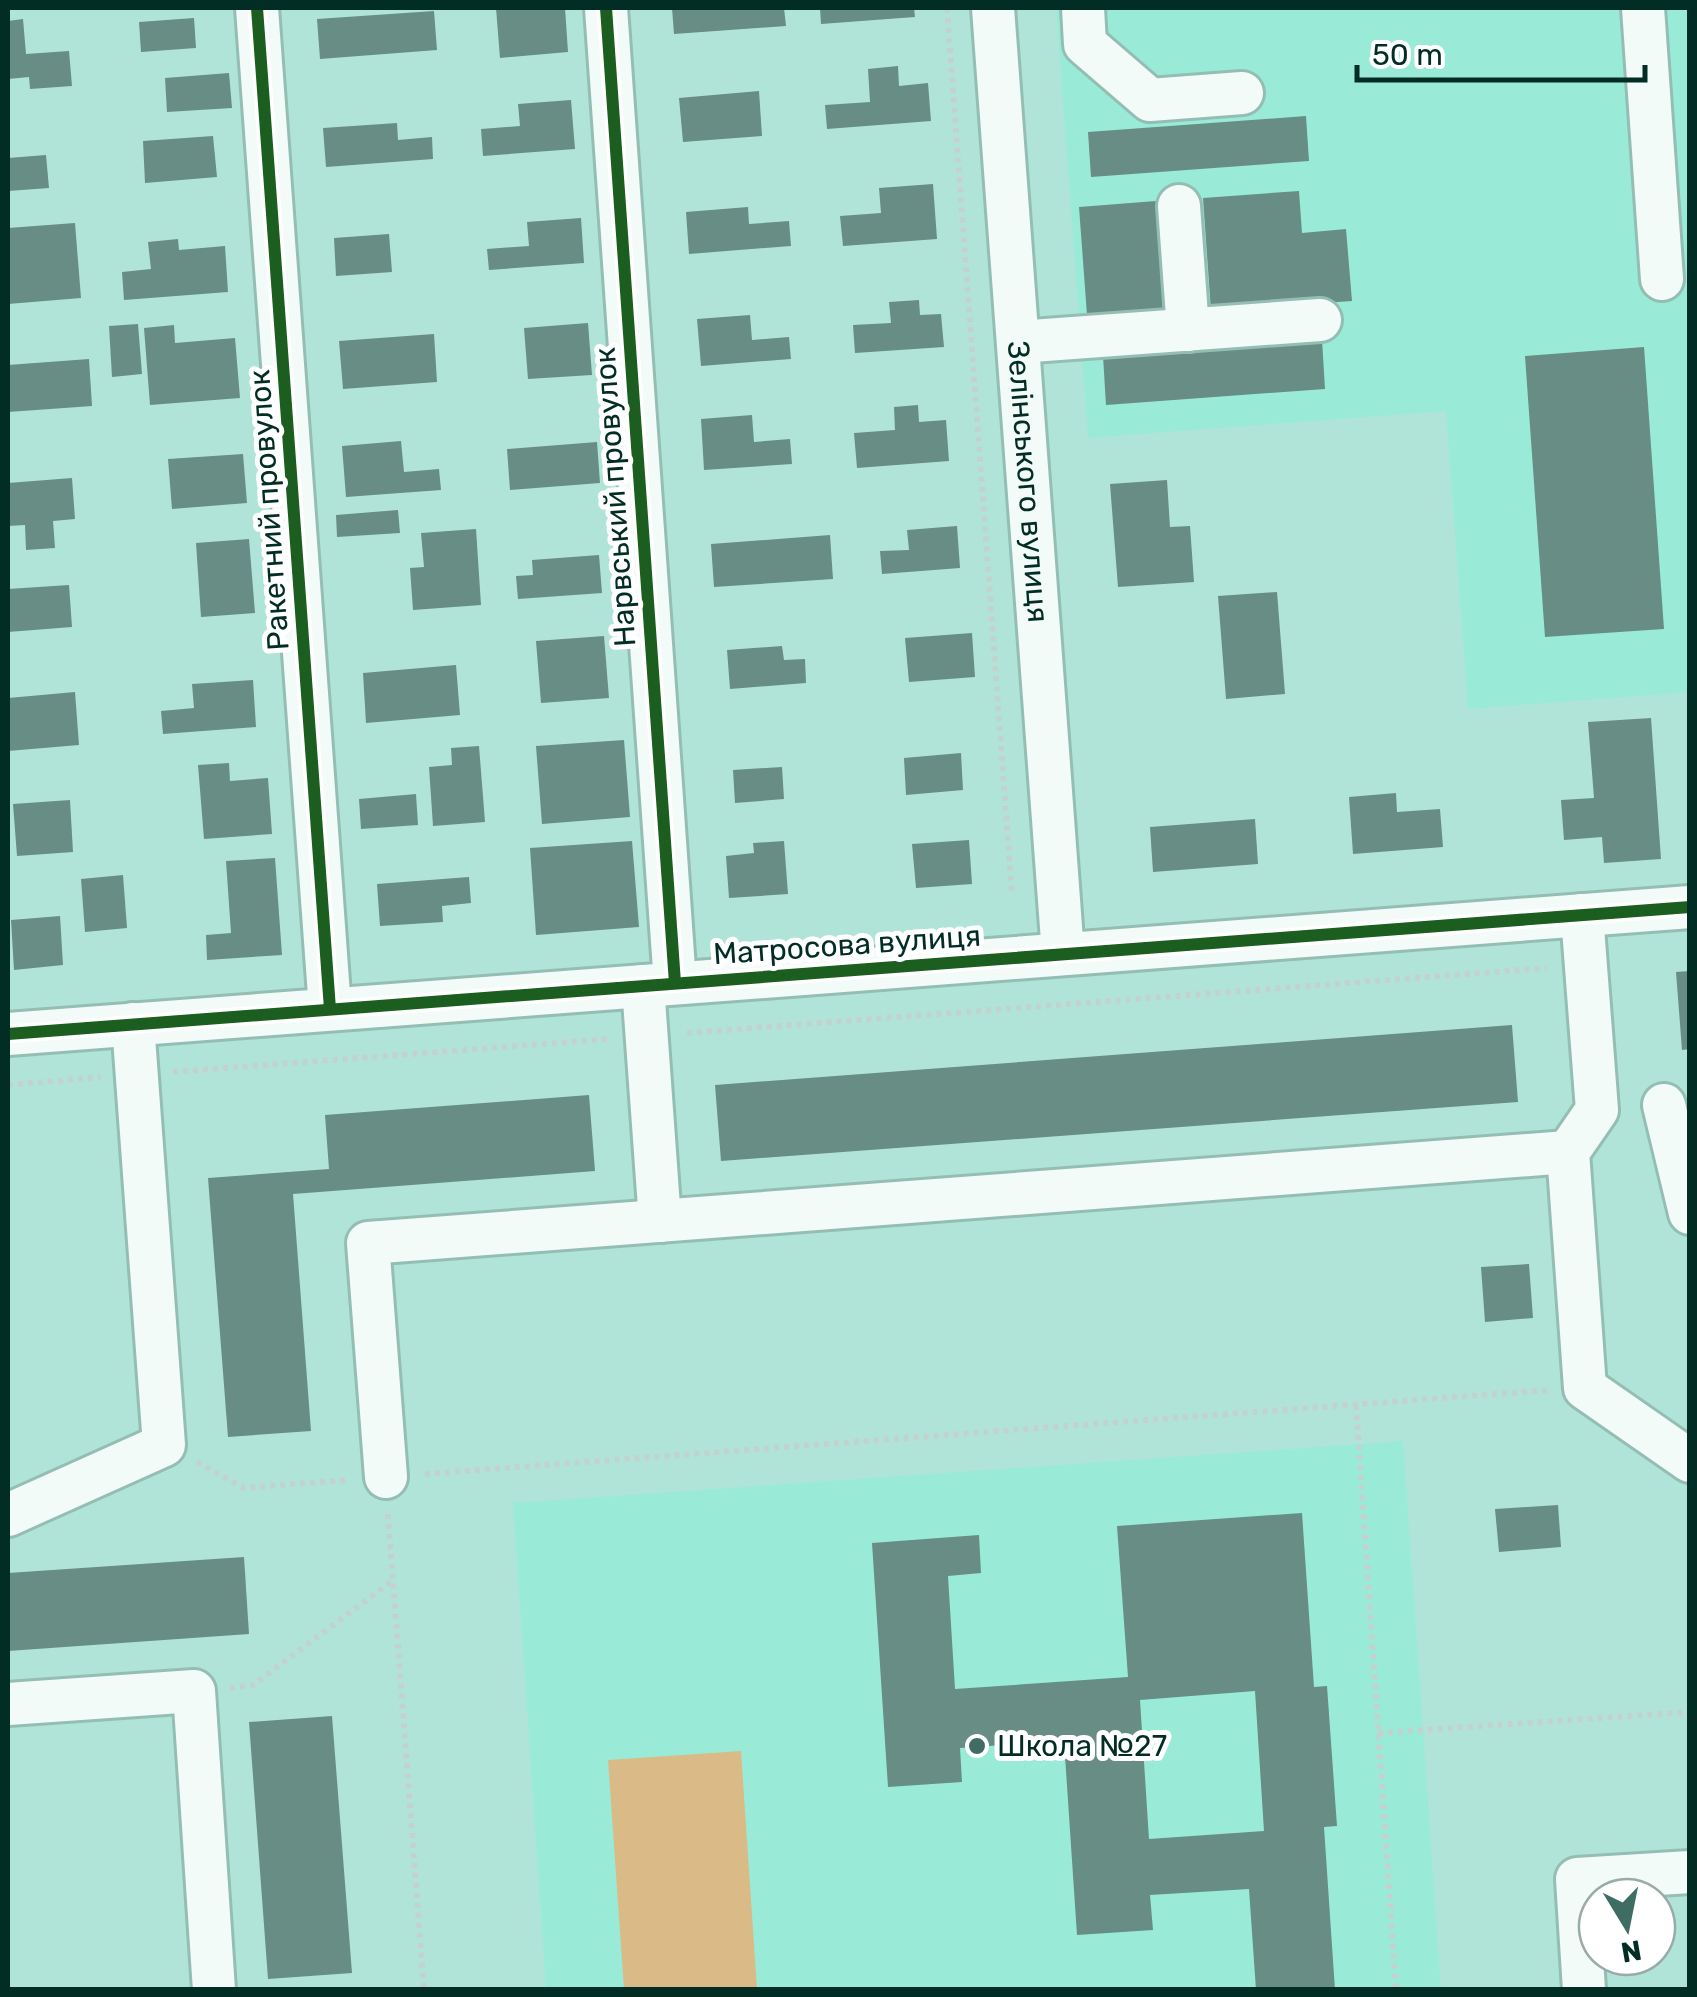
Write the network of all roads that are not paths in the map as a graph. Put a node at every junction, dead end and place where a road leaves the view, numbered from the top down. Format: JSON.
{"nodes":[{"id":1,"x":257,"y":8,"type":"edge"},
{"id":2,"x":606,"y":8,"type":"edge"},
{"id":3,"x":993,"y":8,"type":"edge"},
{"id":4,"x":1083,"y":8,"type":"edge"},
{"id":5,"x":1642,"y":8,"type":"edge"},
{"id":6,"x":1242,"y":93,"type":"dead end"},
{"id":7,"x":1179,"y":206,"type":"dead end"},
{"id":8,"x":1662,"y":279,"type":"dead end"},
{"id":9,"x":1320,"y":320,"type":"dead end"},
{"id":10,"x":1188,"y":330,"type":"junction"},
{"id":11,"x":1018,"y":342,"type":"junction"},
{"id":12,"x":1690,"y":907,"type":"edge"},
{"id":13,"x":1582,"y":915,"type":"junction"},
{"id":14,"x":1063,"y":954,"type":"junction"},
{"id":15,"x":659,"y":984,"type":"junction"},
{"id":16,"x":330,"y":1009,"type":"junction"},
{"id":17,"x":132,"y":1024,"type":"junction"},
{"id":18,"x":8,"y":1034,"type":"edge"},
{"id":19,"x":1676,"y":1104,"type":"edge"},
{"id":20,"x":1597,"y":1110,"type":"junction"},
{"id":21,"x":1568,"y":1152,"type":"junction"},
{"id":22,"x":1690,"y":1214,"type":"edge"},
{"id":23,"x":660,"y":1220,"type":"junction"},
{"id":24,"x":1690,"y":1461,"type":"edge"},
{"id":25,"x":386,"y":1477,"type":"road end"},
{"id":26,"x":8,"y":1515,"type":"edge"},
{"id":27,"x":8,"y":1704,"type":"edge"},
{"id":28,"x":1690,"y":1872,"type":"edge"},
{"id":29,"x":214,"y":1990,"type":"edge"},
{"id":30,"x":1584,"y":1990,"type":"edge"}],
"edges":[{"from":1,"to":16,"type":"street","name":"Ракетний провулок"},
{"from":2,"to":15,"type":"street","name":"Нарвський провулок"},
{"from":3,"to":11,"type":"street","name":"Зелінського вулиця"},
{"from":4,"to":6,"type":"street"},
{"from":5,"to":8,"type":"street"},
{"from":7,"to":10,"type":"street"},
{"from":9,"to":10,"type":"street"},
{"from":10,"to":11,"type":"street"},
{"from":11,"to":14,"type":"street","name":"Зелінського вулиця"},
{"from":12,"to":13,"type":"street","name":"Матросова вулиця"},
{"from":13,"to":14,"type":"street","name":"Матросова вулиця"},
{"from":13,"to":20,"type":"street"},
{"from":14,"to":15,"type":"street","name":"Матросова вулиця"},
{"from":15,"to":16,"type":"street","name":"Матросова вулиця"},
{"from":15,"to":23,"type":"street","name":"Нарвський провулок"},
{"from":16,"to":17,"type":"street","name":"Матросова вулиця"},
{"from":17,"to":18,"type":"street","name":"Матросова вулиця"},
{"from":17,"to":26,"type":"street"},
{"from":19,"to":20,"type":"street"},
{"from":19,"to":22,"type":"street"},
{"from":20,"to":21,"type":"street"},
{"from":21,"to":23,"type":"street"},
{"from":21,"to":24,"type":"street"},
{"from":23,"to":25,"type":"street"},
{"from":27,"to":29,"type":"street"},
{"from":28,"to":30,"type":"street"}]}
